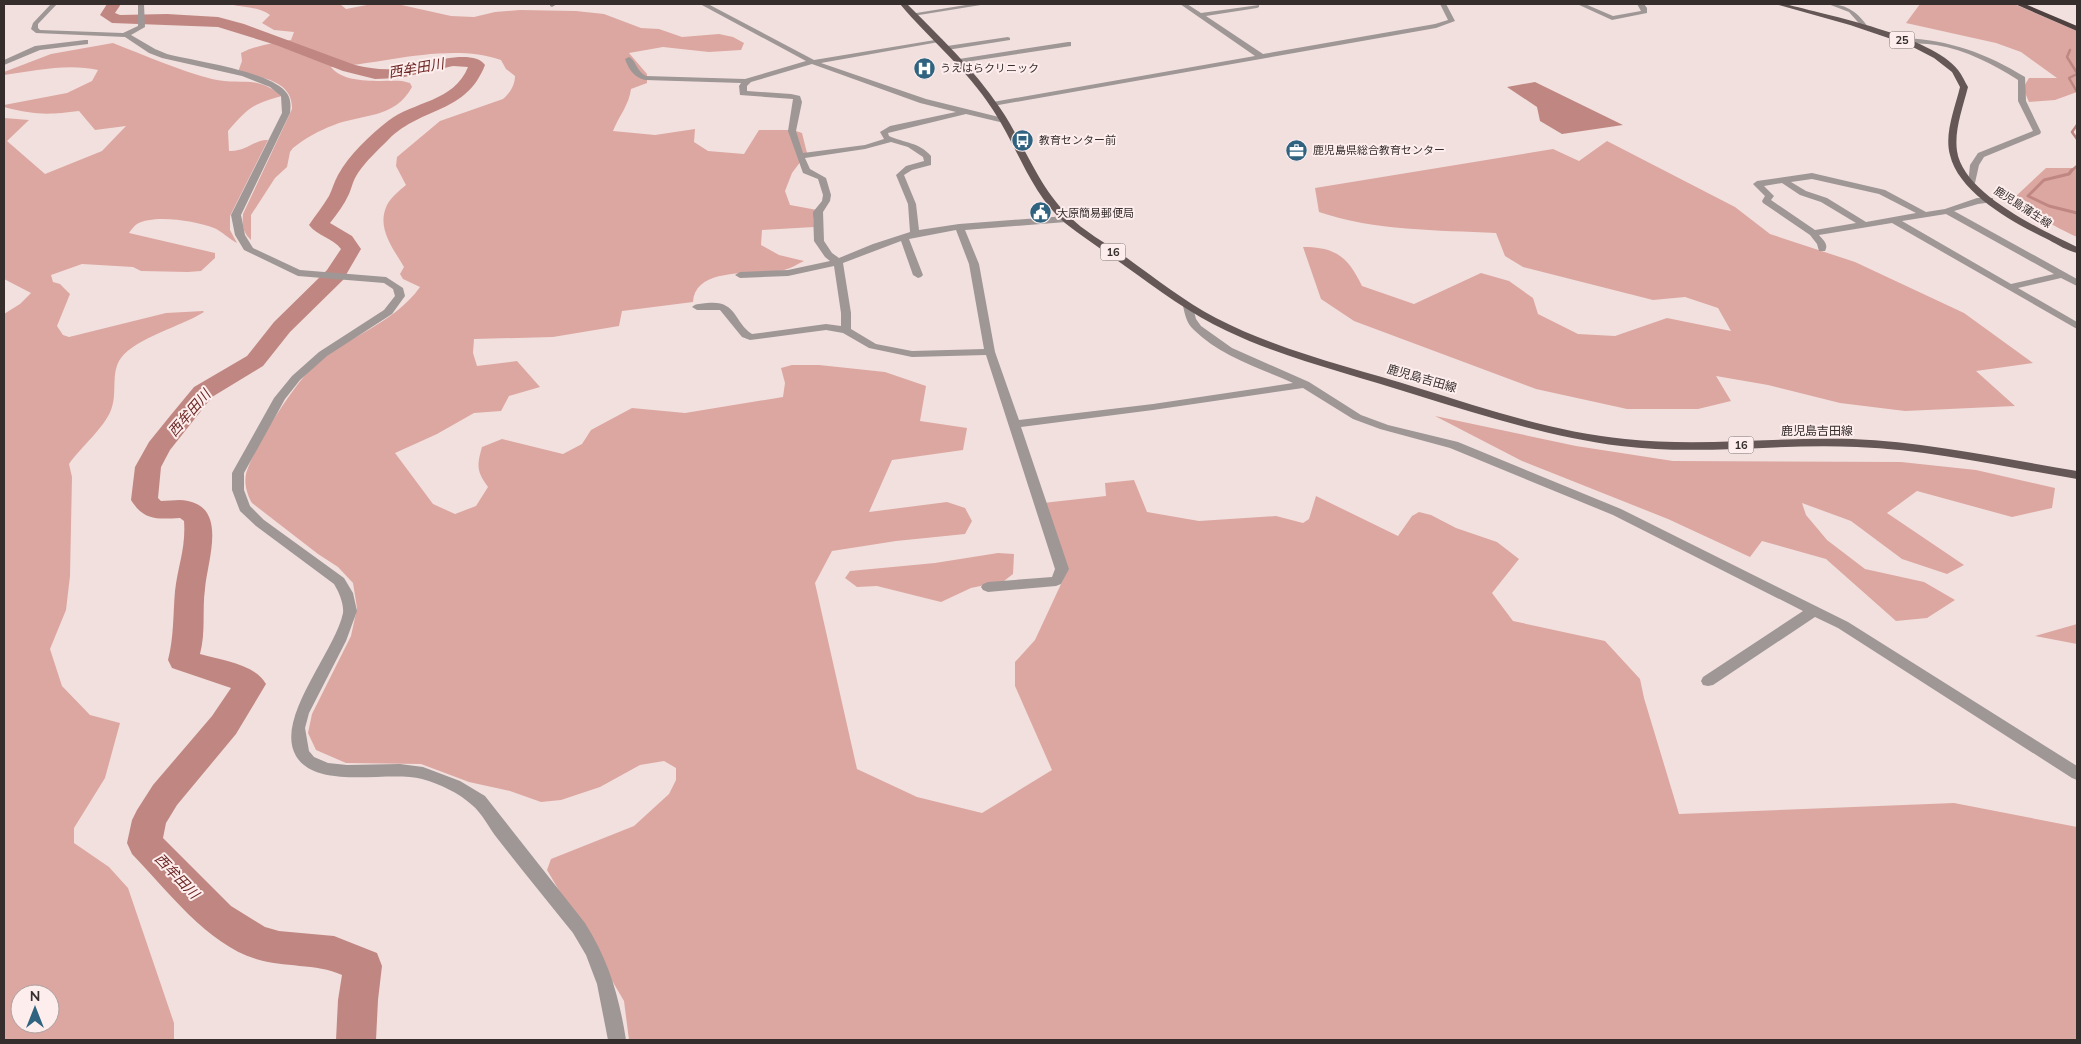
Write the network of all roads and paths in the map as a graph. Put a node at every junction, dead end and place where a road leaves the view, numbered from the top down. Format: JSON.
{"nodes":[{"id":1,"x":54,"y":4,"type":"edge"},
{"id":2,"x":141,"y":4,"type":"edge"},
{"id":3,"x":703,"y":4,"type":"edge"},
{"id":4,"x":903,"y":4,"type":"edge"},
{"id":5,"x":984,"y":4,"type":"edge"},
{"id":6,"x":1183,"y":4,"type":"edge"},
{"id":7,"x":1443,"y":4,"type":"edge"},
{"id":8,"x":1580,"y":4,"type":"edge"},
{"id":9,"x":1640,"y":4,"type":"edge"},
{"id":10,"x":1778,"y":4,"type":"edge"},
{"id":11,"x":1831,"y":4,"type":"edge"},
{"id":12,"x":2019,"y":4,"type":"edge"},
{"id":13,"x":2035,"y":4,"type":"edge"},
{"id":14,"x":1257,"y":6,"type":"dead end"},
{"id":15,"x":913,"y":14,"type":"junction"},
{"id":16,"x":1200,"y":15,"type":"junction"},
{"id":17,"x":2077,"y":21,"type":"edge"},
{"id":18,"x":1866,"y":28,"type":"junction"},
{"id":19,"x":2077,"y":29,"type":"edge"},
{"id":20,"x":990,"y":33,"type":"dead end"},
{"id":21,"x":127,"y":35,"type":"junction"},
{"id":22,"x":1008,"y":39,"type":"dead end"},
{"id":23,"x":1904,"y":40,"type":"junction"},
{"id":24,"x":942,"y":43,"type":"junction"},
{"id":25,"x":1068,"y":44,"type":"dead end"},
{"id":26,"x":1262,"y":57,"type":"junction"},
{"id":27,"x":628,"y":59,"type":"dead end"},
{"id":28,"x":959,"y":61,"type":"junction"},
{"id":29,"x":4,"y":63,"type":"edge"},
{"id":30,"x":815,"y":63,"type":"junction"},
{"id":31,"x":745,"y":81,"type":"junction"},
{"id":32,"x":993,"y":104,"type":"junction"},
{"id":33,"x":967,"y":112,"type":"junction"},
{"id":34,"x":1004,"y":121,"type":"junction"},
{"id":35,"x":891,"y":140,"type":"junction"},
{"id":36,"x":801,"y":156,"type":"junction"},
{"id":37,"x":1783,"y":180,"type":"junction"},
{"id":38,"x":1971,"y":183,"type":"junction"},
{"id":39,"x":1990,"y":200,"type":"junction"},
{"id":40,"x":1947,"y":211,"type":"junction"},
{"id":41,"x":1924,"y":214,"type":"junction"},
{"id":42,"x":1066,"y":219,"type":"junction"},
{"id":43,"x":1892,"y":219,"type":"junction"},
{"id":44,"x":1864,"y":224,"type":"junction"},
{"id":45,"x":960,"y":226,"type":"junction"},
{"id":46,"x":1813,"y":232,"type":"junction"},
{"id":47,"x":915,"y":234,"type":"junction"},
{"id":48,"x":904,"y":238,"type":"junction"},
{"id":49,"x":1822,"y":248,"type":"dead end"},
{"id":50,"x":2077,"y":250,"type":"edge"},
{"id":51,"x":838,"y":262,"type":"junction"},
{"id":52,"x":740,"y":275,"type":"dead end"},
{"id":53,"x":918,"y":275,"type":"dead end"},
{"id":54,"x":2063,"y":275,"type":"junction"},
{"id":55,"x":2077,"y":283,"type":"edge"},
{"id":56,"x":2009,"y":287,"type":"junction"},
{"id":57,"x":1188,"y":306,"type":"junction"},
{"id":58,"x":697,"y":307,"type":"dead end"},
{"id":59,"x":2077,"y":326,"type":"edge"},
{"id":60,"x":846,"y":330,"type":"junction"},
{"id":61,"x":990,"y":352,"type":"junction"},
{"id":62,"x":1305,"y":384,"type":"junction"},
{"id":63,"x":1015,"y":424,"type":"junction"},
{"id":64,"x":2077,"y":475,"type":"edge"},
{"id":65,"x":988,"y":588,"type":"dead end"},
{"id":66,"x":1813,"y":611,"type":"junction"},
{"id":67,"x":1708,"y":681,"type":"dead end"},
{"id":68,"x":2077,"y":774,"type":"edge"},
{"id":69,"x":616,"y":1040,"type":"edge"}],
"edges":[{"from":1,"to":21,"type":"street"},
{"from":2,"to":21,"type":"street"},
{"from":3,"to":30,"type":"street"},
{"from":4,"to":15,"type":"main road","name":"鹿児島吉田線","number":"16"},
{"from":5,"to":15,"type":"street"},
{"from":6,"to":16,"type":"street"},
{"from":7,"to":26,"type":"street"},
{"from":8,"to":9,"type":"street"},
{"from":10,"to":18,"type":"main road","name":"鹿児島蒲生線","number":"25"},
{"from":11,"to":18,"type":"street"},
{"from":12,"to":19,"type":"highway"},
{"from":13,"to":17,"type":"highway"},
{"from":14,"to":16,"type":"street"},
{"from":15,"to":24,"type":"main road","name":"鹿児島吉田線","number":"16"},
{"from":16,"to":26,"type":"street"},
{"from":18,"to":23,"type":"main road","name":"鹿児島蒲生線","number":"25"},
{"from":20,"to":24,"type":"street"},
{"from":21,"to":29,"type":"street"},
{"from":21,"to":69,"type":"street"},
{"from":22,"to":24,"type":"street"},
{"from":23,"to":38,"type":"main road","name":"鹿児島蒲生線","number":"25"},
{"from":23,"to":38,"type":"street"},
{"from":24,"to":28,"type":"main road","name":"鹿児島吉田線","number":"16"},
{"from":24,"to":30,"type":"street"},
{"from":25,"to":28,"type":"street"},
{"from":26,"to":32,"type":"street"},
{"from":27,"to":31,"type":"street"},
{"from":28,"to":32,"type":"main road","name":"鹿児島吉田線","number":"16"},
{"from":30,"to":31,"type":"street"},
{"from":30,"to":33,"type":"street"},
{"from":31,"to":36,"type":"street"},
{"from":32,"to":34,"type":"main road","name":"鹿児島吉田線","number":"16"},
{"from":33,"to":34,"type":"street"},
{"from":33,"to":35,"type":"street"},
{"from":34,"to":42,"type":"main road","name":"鹿児島吉田線","number":"16"},
{"from":35,"to":36,"type":"street"},
{"from":35,"to":47,"type":"street"},
{"from":36,"to":51,"type":"street"},
{"from":37,"to":41,"type":"street"},
{"from":37,"to":44,"type":"street"},
{"from":37,"to":46,"type":"street"},
{"from":38,"to":39,"type":"main road","name":"鹿児島蒲生線","number":"25"},
{"from":39,"to":40,"type":"street"},
{"from":39,"to":50,"type":"main road","name":"鹿児島蒲生線","number":"25"},
{"from":40,"to":41,"type":"street"},
{"from":40,"to":54,"type":"street"},
{"from":41,"to":43,"type":"street"},
{"from":42,"to":45,"type":"street"},
{"from":42,"to":57,"type":"main road","name":"鹿児島吉田線","number":"16"},
{"from":43,"to":44,"type":"street"},
{"from":43,"to":56,"type":"street"},
{"from":44,"to":46,"type":"street"},
{"from":45,"to":47,"type":"street"},
{"from":45,"to":61,"type":"street"},
{"from":46,"to":49,"type":"street"},
{"from":47,"to":48,"type":"street"},
{"from":48,"to":51,"type":"street"},
{"from":48,"to":53,"type":"street"},
{"from":51,"to":52,"type":"street"},
{"from":51,"to":60,"type":"street"},
{"from":54,"to":55,"type":"street"},
{"from":54,"to":56,"type":"street"},
{"from":56,"to":59,"type":"street"},
{"from":57,"to":62,"type":"street"},
{"from":57,"to":64,"type":"main road","name":"鹿児島吉田線","number":"16"},
{"from":58,"to":60,"type":"street"},
{"from":60,"to":61,"type":"street"},
{"from":61,"to":63,"type":"street"},
{"from":62,"to":63,"type":"street"},
{"from":62,"to":66,"type":"street"},
{"from":63,"to":65,"type":"street"},
{"from":66,"to":67,"type":"street"},
{"from":66,"to":68,"type":"street"}]}
